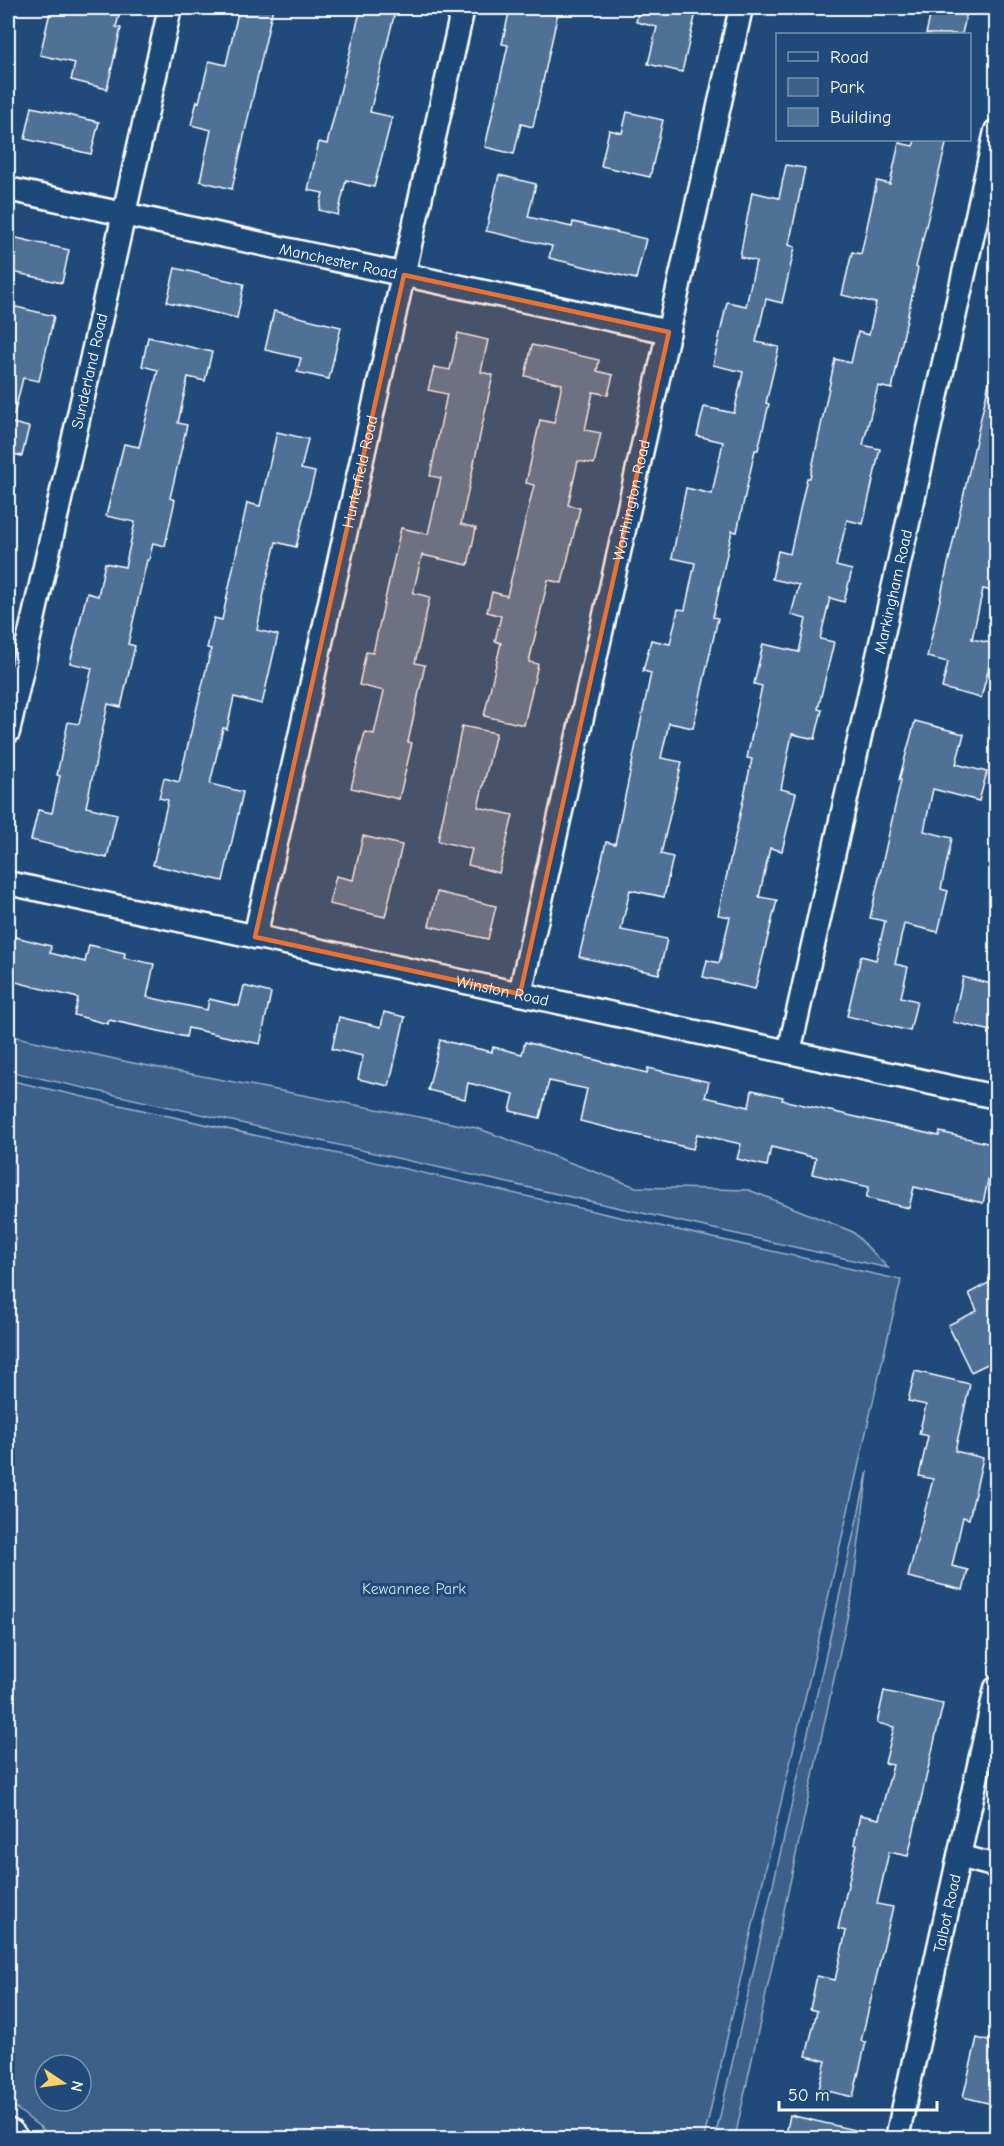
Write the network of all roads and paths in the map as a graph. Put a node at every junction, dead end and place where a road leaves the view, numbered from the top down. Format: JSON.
{"nodes":[{"id":1,"x":170,"y":8,"type":"edge"},
{"id":2,"x":463,"y":8,"type":"edge"},
{"id":3,"x":741,"y":8,"type":"edge"},
{"id":4,"x":996,"y":130,"type":"edge"},
{"id":5,"x":8,"y":189,"type":"edge"},
{"id":6,"x":125,"y":213,"type":"junction"},
{"id":7,"x":404,"y":275,"type":"junction"},
{"id":8,"x":669,"y":332,"type":"junction"},
{"id":9,"x":8,"y":732,"type":"edge"},
{"id":10,"x":8,"y":883,"type":"edge"},
{"id":11,"x":255,"y":937,"type":"junction"},
{"id":12,"x":520,"y":994,"type":"junction"},
{"id":13,"x":789,"y":1052,"type":"junction"},
{"id":14,"x":996,"y":1097,"type":"edge"},
{"id":15,"x":996,"y":1688,"type":"edge"},
{"id":16,"x":959,"y":1857,"type":"junction"},
{"id":17,"x":996,"y":1866,"type":"edge"},
{"id":18,"x":8,"y":2135,"type":"edge"},
{"id":19,"x":898,"y":2138,"type":"edge"},
{"id":20,"x":11,"y":2139,"type":"edge"}],
"edges":[{"from":1,"to":6,"type":"street","name":"Sunderland Road"},
{"from":2,"to":7,"type":"street","name":"Hunterfield Road"},
{"from":3,"to":8,"type":"street","name":"Worthington Road"},
{"from":4,"to":13,"type":"street","name":"Markingham Road"},
{"from":5,"to":6,"type":"street","name":"Manchester Road"},
{"from":6,"to":7,"type":"street","name":"Manchester Road"},
{"from":6,"to":9,"type":"street","name":"Sunderland Road"},
{"from":7,"to":8,"type":"street","name":"Manchester Road"},
{"from":7,"to":11,"type":"street","name":"Hunterfield Road"},
{"from":8,"to":12,"type":"street","name":"Worthington Road"},
{"from":10,"to":11,"type":"street","name":"Winston Road"},
{"from":11,"to":12,"type":"street","name":"Winston Road"},
{"from":12,"to":13,"type":"street","name":"Winston Road"},
{"from":13,"to":14,"type":"street","name":"Winston Road"},
{"from":15,"to":16,"type":"street","name":"Talbot Road"},
{"from":16,"to":17,"type":"street"},
{"from":16,"to":19,"type":"street","name":"Talbot Road"},
{"from":18,"to":20,"type":"street"}]}
